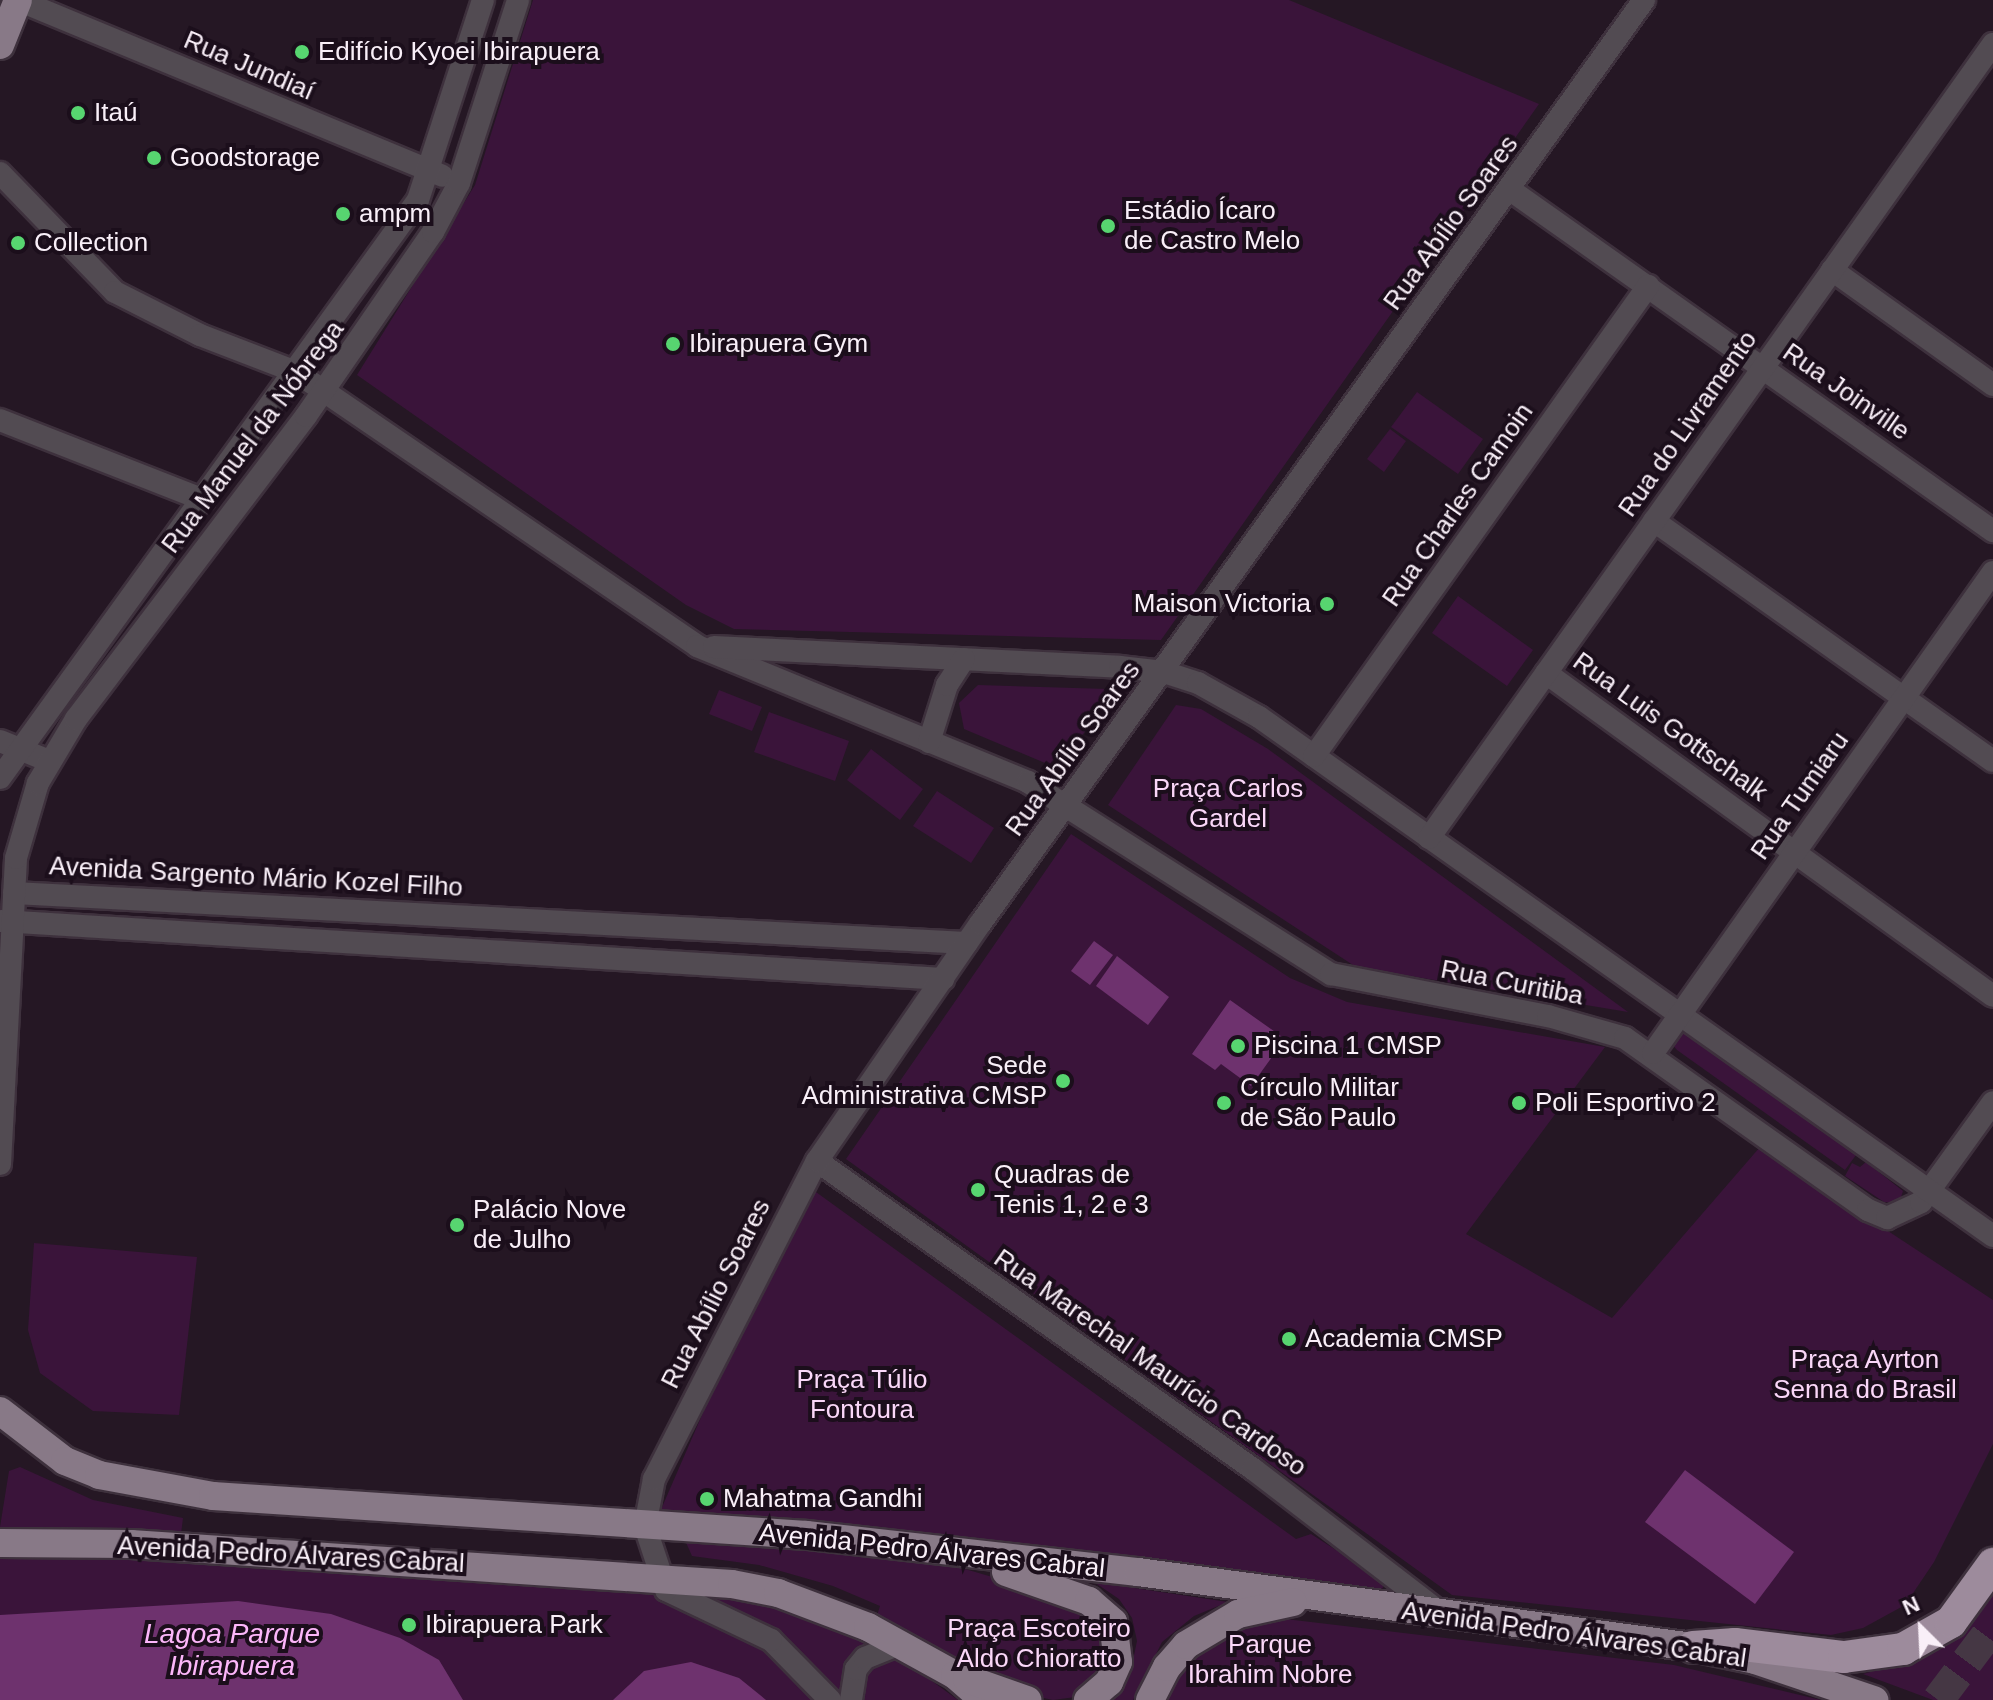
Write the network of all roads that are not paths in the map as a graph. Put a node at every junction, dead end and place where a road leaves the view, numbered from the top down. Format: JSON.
{"nodes":[{"id":1,"x":18,"y":0,"type":"edge"},
{"id":2,"x":483,"y":0,"type":"edge"},
{"id":3,"x":518,"y":0,"type":"edge"},
{"id":4,"x":1644,"y":0,"type":"edge"},
{"id":5,"x":1993,"y":44,"type":"edge"},
{"id":6,"x":0,"y":45,"type":"edge"},
{"id":7,"x":431,"y":171,"type":"junction"},
{"id":8,"x":0,"y":173,"type":"edge"},
{"id":9,"x":459,"y":183,"type":"junction"},
{"id":10,"x":1509,"y":189,"type":"junction"},
{"id":11,"x":1832,"y":270,"type":"junction"},
{"id":12,"x":1648,"y":286,"type":"junction"},
{"id":13,"x":1763,"y":367,"type":"junction"},
{"id":14,"x":296,"y":372,"type":"junction"},
{"id":15,"x":1993,"y":385,"type":"edge"},
{"id":16,"x":324,"y":391,"type":"junction"},
{"id":17,"x":0,"y":420,"type":"edge"},
{"id":18,"x":204,"y":500,"type":"junction"},
{"id":19,"x":1654,"y":521,"type":"junction"},
{"id":20,"x":1993,"y":531,"type":"edge"},
{"id":21,"x":1993,"y":572,"type":"edge"},
{"id":22,"x":697,"y":646,"type":"junction"},
{"id":23,"x":964,"y":659,"type":"junction"},
{"id":24,"x":81,"y":660,"type":"junction"},
{"id":25,"x":1164,"y":672,"type":"junction"},
{"id":26,"x":1546,"y":673,"type":"junction"},
{"id":27,"x":106,"y":680,"type":"junction"},
{"id":28,"x":1904,"y":698,"type":"junction"},
{"id":29,"x":929,"y":742,"type":"junction"},
{"id":30,"x":9,"y":745,"type":"edge"},
{"id":31,"x":1314,"y":756,"type":"junction"},
{"id":32,"x":49,"y":761,"type":"junction"},
{"id":33,"x":1993,"y":761,"type":"edge"},
{"id":34,"x":0,"y":778,"type":"edge"},
{"id":35,"x":1067,"y":804,"type":"junction"},
{"id":36,"x":1429,"y":838,"type":"junction"},
{"id":37,"x":1795,"y":852,"type":"junction"},
{"id":38,"x":14,"y":893,"type":"junction"},
{"id":39,"x":494,"y":918,"type":"junction"},
{"id":40,"x":7,"y":923,"type":"edge"},
{"id":41,"x":967,"y":943,"type":"junction"},
{"id":42,"x":489,"y":953,"type":"junction"},
{"id":43,"x":943,"y":979,"type":"junction"},
{"id":44,"x":1993,"y":996,"type":"edge"},
{"id":45,"x":1680,"y":1015,"type":"junction"},
{"id":46,"x":1653,"y":1053,"type":"junction"},
{"id":47,"x":1993,"y":1102,"type":"edge"},
{"id":48,"x":817,"y":1161,"type":"junction"},
{"id":49,"x":0,"y":1164,"type":"edge"},
{"id":50,"x":1929,"y":1191,"type":"junction"},
{"id":51,"x":1993,"y":1236,"type":"edge"},
{"id":52,"x":0,"y":1411,"type":"edge"},
{"id":53,"x":645,"y":1526,"type":"junction"},
{"id":54,"x":0,"y":1543,"type":"edge"},
{"id":55,"x":950,"y":1555,"type":"junction"},
{"id":56,"x":1993,"y":1564,"type":"edge"},
{"id":57,"x":659,"y":1577,"type":"junction"},
{"id":58,"x":1318,"y":1598,"type":"junction"},
{"id":59,"x":1445,"y":1616,"type":"junction"},
{"id":60,"x":900,"y":1644,"type":"junction"},
{"id":61,"x":1693,"y":1647,"type":"junction"},
{"id":62,"x":955,"y":1675,"type":"junction"},
{"id":63,"x":830,"y":1700,"type":"edge"},
{"id":64,"x":851,"y":1700,"type":"edge"},
{"id":65,"x":984,"y":1700,"type":"edge"},
{"id":66,"x":1027,"y":1700,"type":"edge"},
{"id":67,"x":1088,"y":1700,"type":"edge"},
{"id":68,"x":1150,"y":1700,"type":"edge"},
{"id":69,"x":1874,"y":1700,"type":"edge"}],
"edges":[{"from":1,"to":6,"type":"main road"},
{"from":1,"to":7,"type":"street","name":"Rua Jundiaí"},
{"from":2,"to":7,"type":"street","name":"Rua Manuel da Nóbrega"},
{"from":3,"to":9,"type":"street","name":"Rua Manuel da Nóbrega"},
{"from":4,"to":10,"type":"street","name":"Rua Abílio Soares"},
{"from":5,"to":11,"type":"street","name":"Rua do Livramento"},
{"from":7,"to":9,"type":"street","name":"Rua Jundiaí"},
{"from":7,"to":14,"type":"street","name":"Rua Manuel da Nóbrega"},
{"from":8,"to":14,"type":"street","name":"Rua Curitiba"},
{"from":9,"to":16,"type":"street","name":"Rua Manuel da Nóbrega"},
{"from":10,"to":12,"type":"street","name":"Rua Joinville"},
{"from":10,"to":25,"type":"street","name":"Rua Abílio Soares"},
{"from":11,"to":13,"type":"street","name":"Rua do Livramento"},
{"from":11,"to":15,"type":"street"},
{"from":12,"to":13,"type":"street","name":"Rua Joinville"},
{"from":12,"to":31,"type":"street","name":"Rua Charles Camoin"},
{"from":13,"to":19,"type":"street","name":"Rua do Livramento"},
{"from":13,"to":20,"type":"street","name":"Rua Joinville"},
{"from":14,"to":16,"type":"street","name":"Rua Curitiba"},
{"from":14,"to":18,"type":"street","name":"Rua Manuel da Nóbrega"},
{"from":16,"to":22,"type":"street","name":"Rua Curitiba"},
{"from":16,"to":27,"type":"street","name":"Rua Manuel da Nóbrega"},
{"from":17,"to":18,"type":"street"},
{"from":18,"to":24,"type":"street","name":"Rua Manuel da Nóbrega"},
{"from":19,"to":26,"type":"street","name":"Rua do Livramento"},
{"from":19,"to":28,"type":"street"},
{"from":21,"to":28,"type":"street","name":"Rua Tumiaru"},
{"from":22,"to":23,"type":"street","name":"Rua Curitiba"},
{"from":22,"to":29,"type":"street","name":"Rua Curitiba"},
{"from":23,"to":25,"type":"street","name":"Rua Curitiba"},
{"from":23,"to":29,"type":"street"},
{"from":24,"to":27,"type":"street"},
{"from":24,"to":30,"type":"street","name":"Rua Manuel da Nóbrega"},
{"from":25,"to":31,"type":"street","name":"Rua Curitiba"},
{"from":25,"to":35,"type":"street","name":"Rua Abílio Soares"},
{"from":26,"to":36,"type":"street","name":"Rua do Livramento"},
{"from":26,"to":37,"type":"street","name":"Rua Luis Gottschalk"},
{"from":27,"to":32,"type":"street","name":"Rua Manuel da Nóbrega"},
{"from":28,"to":33,"type":"street"},
{"from":28,"to":37,"type":"street","name":"Rua Tumiaru"},
{"from":29,"to":35,"type":"street","name":"Rua Curitiba"},
{"from":30,"to":32,"type":"street"},
{"from":30,"to":34,"type":"street","name":"Rua Manuel da Nóbrega"},
{"from":31,"to":36,"type":"street","name":"Rua Curitiba"},
{"from":32,"to":38,"type":"street","name":"Rua Manuel da Nóbrega"},
{"from":35,"to":41,"type":"street","name":"Rua Abílio Soares"},
{"from":35,"to":46,"type":"street","name":"Rua Curitiba"},
{"from":36,"to":45,"type":"street","name":"Rua Curitiba"},
{"from":37,"to":44,"type":"street","name":"Rua Luis Gottschalk"},
{"from":37,"to":45,"type":"street","name":"Rua Tumiaru"},
{"from":38,"to":39,"type":"street","name":"Avenida Sargento Mário Kozel Filho"},
{"from":38,"to":40,"type":"street","name":"Rua Manuel da Nóbrega"},
{"from":39,"to":41,"type":"street","name":"Avenida Sargento Mário Kozel Filho"},
{"from":39,"to":42,"type":"street","name":"Avenida Sargento Mário Kozel Filho"},
{"from":40,"to":42,"type":"street"},
{"from":40,"to":49,"type":"street","name":"Rua Manuel da Nóbrega"},
{"from":41,"to":43,"type":"street","name":"Rua Abílio Soares"},
{"from":42,"to":43,"type":"street"},
{"from":43,"to":48,"type":"street","name":"Rua Abílio Soares"},
{"from":45,"to":46,"type":"street","name":"Rua Tumiaru"},
{"from":45,"to":50,"type":"street","name":"Rua Curitiba"},
{"from":46,"to":50,"type":"street","name":"Rua Curitiba"},
{"from":47,"to":50,"type":"street"},
{"from":48,"to":53,"type":"street","name":"Rua Abílio Soares"},
{"from":48,"to":59,"type":"street","name":"Rua Marechal Maurício Cardoso"},
{"from":50,"to":51,"type":"street","name":"Rua Curitiba"},
{"from":52,"to":53,"type":"main road","name":"Avenida Pedro Álvares Cabral"},
{"from":53,"to":55,"type":"main road","name":"Avenida Pedro Álvares Cabral"},
{"from":53,"to":57,"type":"street","name":"Rua Abílio Soares"},
{"from":54,"to":57,"type":"main road","name":"Avenida Pedro Álvares Cabral"},
{"from":55,"to":58,"type":"main road","name":"Avenida Pedro Álvares Cabral"},
{"from":55,"to":67,"type":"main road"},
{"from":56,"to":61,"type":"highway"},
{"from":57,"to":60,"type":"main road","name":"Avenida Pedro Álvares Cabral"},
{"from":57,"to":63,"type":"street"},
{"from":58,"to":59,"type":"main road","name":"Avenida Pedro Álvares Cabral"},
{"from":58,"to":68,"type":"main road"},
{"from":59,"to":61,"type":"main road","name":"Avenida Pedro Álvares Cabral"},
{"from":60,"to":62,"type":"main road","name":"Avenida Pedro Álvares Cabral"},
{"from":60,"to":64,"type":"street"},
{"from":61,"to":69,"type":"main road","name":"Avenida Pedro Álvares Cabral"},
{"from":62,"to":65,"type":"main road","name":"Avenida Pedro Álvares Cabral"},
{"from":62,"to":66,"type":"main road"}]}
